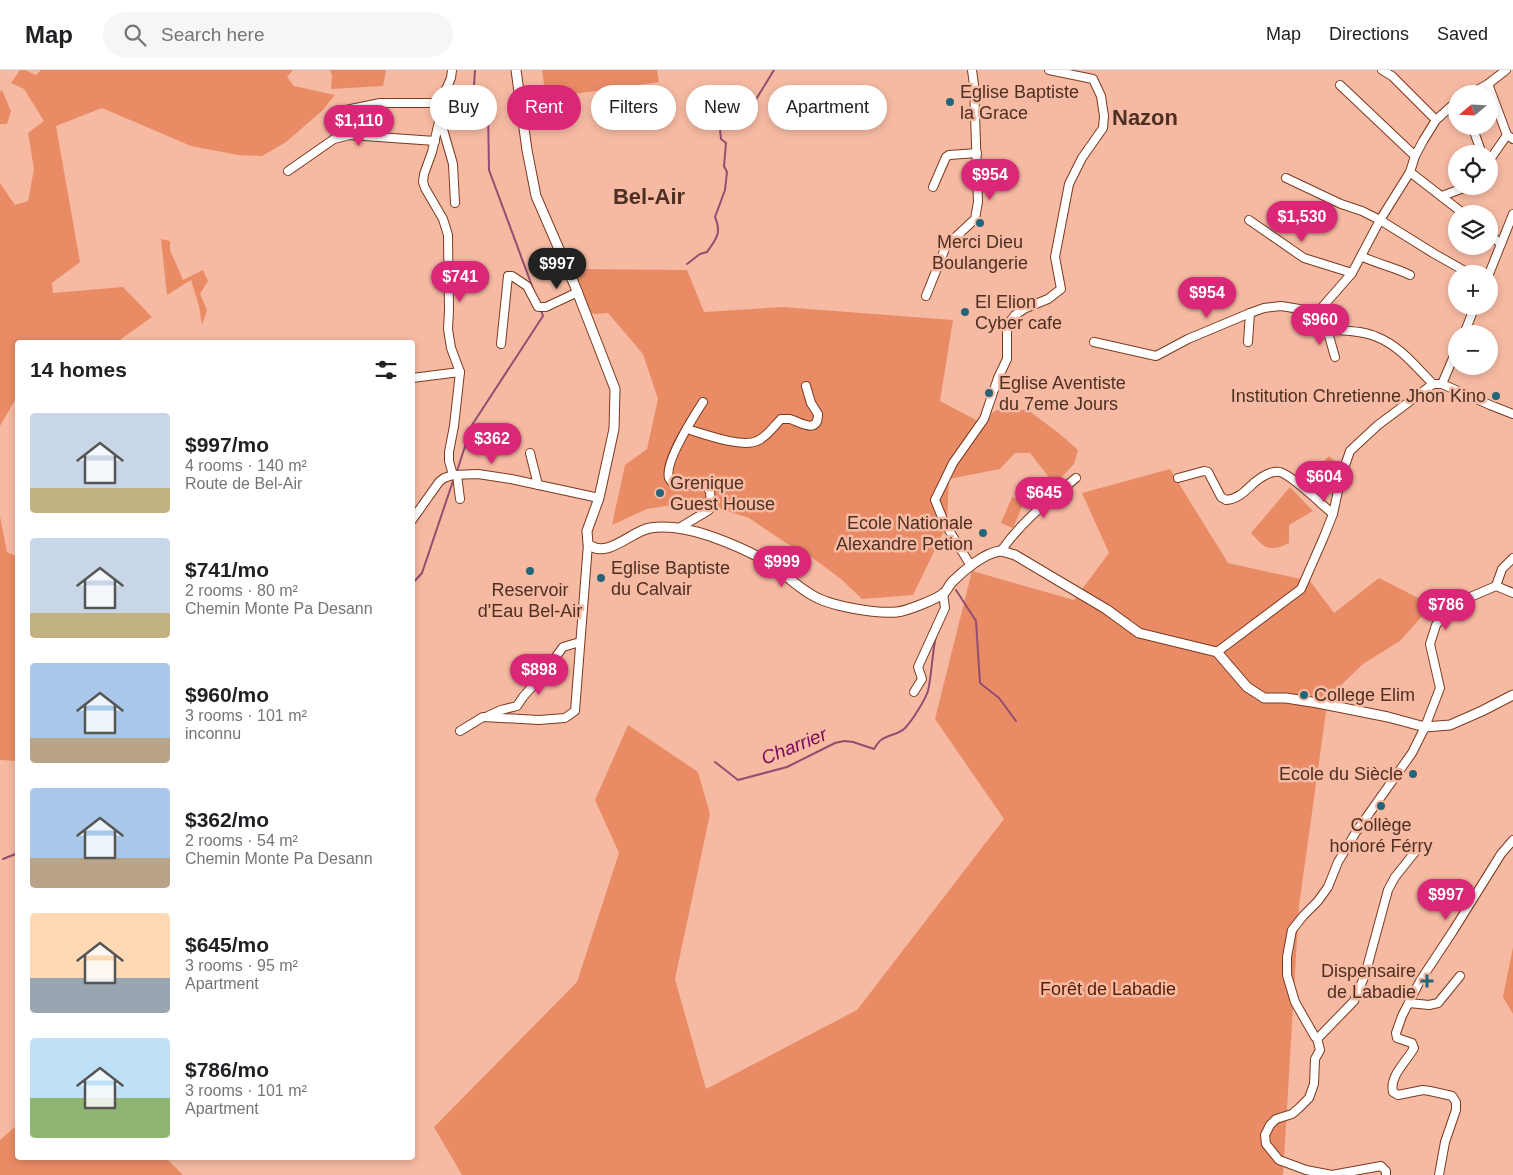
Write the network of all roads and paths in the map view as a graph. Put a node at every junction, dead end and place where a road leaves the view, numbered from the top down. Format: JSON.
{"nodes":[{"id":1,"x":452,"y":70,"type":"edge"},
{"id":2,"x":516,"y":70,"type":"edge"},
{"id":3,"x":972,"y":70,"type":"edge"},
{"id":4,"x":1049,"y":70,"type":"edge"},
{"id":5,"x":1387,"y":70,"type":"edge"},
{"id":6,"x":1506,"y":70,"type":"edge"},
{"id":7,"x":1488,"y":84,"type":"joint"},
{"id":8,"x":448,"y":85,"type":"edge"},
{"id":9,"x":1340,"y":85,"type":"dead end"},
{"id":10,"x":430,"y":103,"type":"edge"},
{"id":11,"x":1448,"y":109,"type":"edge"},
{"id":12,"x":346,"y":110,"type":"dead end"},
{"id":13,"x":1436,"y":120,"type":"junction"},
{"id":14,"x":437,"y":130,"type":"edge"},
{"id":15,"x":444,"y":130,"type":"edge"},
{"id":16,"x":1510,"y":137,"type":"edge"},
{"id":17,"x":435,"y":142,"type":"junction"},
{"id":18,"x":1498,"y":150,"type":"edge"},
{"id":19,"x":977,"y":152,"type":"junction"},
{"id":20,"x":1415,"y":156,"type":"junction"},
{"id":21,"x":288,"y":171,"type":"dead end"},
{"id":22,"x":1410,"y":172,"type":"junction"},
{"id":23,"x":1286,"y":178,"type":"dead end"},
{"id":24,"x":934,"y":187,"type":"dead end"},
{"id":25,"x":1448,"y":194,"type":"edge"},
{"id":26,"x":1442,"y":196,"type":"junction"},
{"id":27,"x":455,"y":203,"type":"dead end"},
{"id":28,"x":1453,"y":205,"type":"edge"},
{"id":29,"x":1513,"y":214,"type":"edge"},
{"id":30,"x":1249,"y":220,"type":"dead end"},
{"id":31,"x":1380,"y":220,"type":"junction"},
{"id":32,"x":1498,"y":242,"type":"edge"},
{"id":33,"x":1501,"y":244,"type":"junction"},
{"id":34,"x":1361,"y":256,"type":"junction"},
{"id":35,"x":1454,"y":265,"type":"edge"},
{"id":36,"x":1493,"y":265,"type":"edge"},
{"id":37,"x":1352,"y":273,"type":"junction"},
{"id":38,"x":1410,"y":275,"type":"dead end"},
{"id":39,"x":578,"y":292,"type":"junction"},
{"id":40,"x":926,"y":296,"type":"dead end"},
{"id":41,"x":1250,"y":312,"type":"junction"},
{"id":42,"x":1318,"y":312,"type":"junction"},
{"id":43,"x":1327,"y":329,"type":"junction"},
{"id":44,"x":1094,"y":342,"type":"dead end"},
{"id":45,"x":1248,"y":342,"type":"dead end"},
{"id":46,"x":501,"y":344,"type":"dead end"},
{"id":47,"x":1335,"y":357,"type":"dead end"},
{"id":48,"x":1448,"y":370,"type":"edge"},
{"id":49,"x":460,"y":372,"type":"junction"},
{"id":50,"x":415,"y":378,"type":"edge"},
{"id":51,"x":1433,"y":384,"type":"junction"},
{"id":52,"x":1442,"y":384,"type":"junction"},
{"id":53,"x":806,"y":386,"type":"dead end"},
{"id":54,"x":703,"y":402,"type":"dead end"},
{"id":55,"x":1513,"y":414,"type":"edge"},
{"id":56,"x":687,"y":429,"type":"junction"},
{"id":57,"x":530,"y":453,"type":"dead end"},
{"id":58,"x":455,"y":475,"type":"junction"},
{"id":59,"x":1076,"y":478,"type":"dead end"},
{"id":60,"x":1178,"y":478,"type":"dead end"},
{"id":61,"x":538,"y":485,"type":"junction"},
{"id":62,"x":599,"y":498,"type":"junction"},
{"id":63,"x":460,"y":499,"type":"dead end"},
{"id":64,"x":1333,"y":514,"type":"junction"},
{"id":65,"x":415,"y":516,"type":"edge"},
{"id":66,"x":679,"y":528,"type":"junction"},
{"id":67,"x":588,"y":544,"type":"junction"},
{"id":68,"x":1001,"y":551,"type":"junction"},
{"id":69,"x":1513,"y":558,"type":"edge"},
{"id":70,"x":971,"y":566,"type":"junction"},
{"id":71,"x":1496,"y":586,"type":"junction"},
{"id":72,"x":943,"y":593,"type":"junction"},
{"id":73,"x":1513,"y":593,"type":"edge"},
{"id":74,"x":580,"y":642,"type":"junction"},
{"id":75,"x":1217,"y":652,"type":"junction"},
{"id":76,"x":914,"y":692,"type":"dead end"},
{"id":77,"x":1513,"y":695,"type":"edge"},
{"id":78,"x":484,"y":717,"type":"junction"},
{"id":79,"x":1425,"y":727,"type":"junction"},
{"id":80,"x":460,"y":731,"type":"dead end"},
{"id":81,"x":1513,"y":840,"type":"edge"},
{"id":82,"x":1415,"y":852,"type":"dead end"},
{"id":83,"x":1460,"y":976,"type":"dead end"},
{"id":84,"x":1409,"y":1002,"type":"junction"},
{"id":85,"x":1317,"y":1038,"type":"junction"},
{"id":86,"x":1386,"y":1175,"type":"edge"},
{"id":87,"x":1439,"y":1175,"type":"edge"}],
"edges":[{"from":1,"to":8,"type":"street"},
{"from":2,"to":39,"type":"street"},
{"from":3,"to":19,"type":"street"},
{"from":4,"to":70,"type":"street"},
{"from":5,"to":13,"type":"street"},
{"from":6,"to":7,"type":"street"},
{"from":7,"to":16,"type":"street"},
{"from":9,"to":20,"type":"street"},
{"from":10,"to":12,"type":"street"},
{"from":11,"to":13,"type":"street"},
{"from":13,"to":20,"type":"street"},
{"from":14,"to":17,"type":"street"},
{"from":15,"to":27,"type":"street"},
{"from":16,"to":18,"type":"street"},
{"from":17,"to":21,"type":"street"},
{"from":17,"to":49,"type":"street"},
{"from":19,"to":24,"type":"street"},
{"from":19,"to":40,"type":"street"},
{"from":20,"to":22,"type":"street"},
{"from":22,"to":26,"type":"street"},
{"from":22,"to":31,"type":"street"},
{"from":23,"to":31,"type":"street"},
{"from":25,"to":26,"type":"street"},
{"from":26,"to":28,"type":"street"},
{"from":29,"to":33,"type":"street"},
{"from":30,"to":37,"type":"street"},
{"from":31,"to":34,"type":"street"},
{"from":31,"to":35,"type":"street"},
{"from":32,"to":33,"type":"street"},
{"from":33,"to":36,"type":"street"},
{"from":34,"to":37,"type":"street"},
{"from":34,"to":38,"type":"street"},
{"from":37,"to":42,"type":"street"},
{"from":39,"to":46,"type":"street"},
{"from":39,"to":62,"type":"street"},
{"from":41,"to":42,"type":"street"},
{"from":41,"to":44,"type":"street"},
{"from":41,"to":45,"type":"street"},
{"from":42,"to":43,"type":"street"},
{"from":43,"to":47,"type":"street"},
{"from":43,"to":51,"type":"street"},
{"from":48,"to":52,"type":"street"},
{"from":49,"to":50,"type":"street"},
{"from":49,"to":58,"type":"street"},
{"from":51,"to":52,"type":"street"},
{"from":51,"to":64,"type":"street"},
{"from":52,"to":55,"type":"street"},
{"from":53,"to":56,"type":"street"},
{"from":54,"to":56,"type":"street"},
{"from":56,"to":66,"type":"street"},
{"from":57,"to":61,"type":"street"},
{"from":58,"to":61,"type":"street"},
{"from":58,"to":63,"type":"street"},
{"from":58,"to":65,"type":"street"},
{"from":59,"to":68,"type":"street"},
{"from":60,"to":64,"type":"street"},
{"from":61,"to":62,"type":"street"},
{"from":62,"to":67,"type":"street"},
{"from":64,"to":75,"type":"street"},
{"from":66,"to":67,"type":"street"},
{"from":66,"to":72,"type":"street"},
{"from":67,"to":74,"type":"street"},
{"from":68,"to":70,"type":"street"},
{"from":68,"to":75,"type":"street"},
{"from":69,"to":71,"type":"street"},
{"from":70,"to":72,"type":"street"},
{"from":71,"to":73,"type":"street"},
{"from":71,"to":79,"type":"street"},
{"from":72,"to":76,"type":"street"},
{"from":74,"to":78,"type":"street"},
{"from":74,"to":78,"type":"street"},
{"from":75,"to":79,"type":"street"},
{"from":77,"to":79,"type":"street"},
{"from":78,"to":80,"type":"street"},
{"from":79,"to":85,"type":"street"},
{"from":81,"to":84,"type":"street"},
{"from":82,"to":85,"type":"street"},
{"from":83,"to":84,"type":"street"},
{"from":84,"to":87,"type":"street"},
{"from":85,"to":86,"type":"street"}]}
